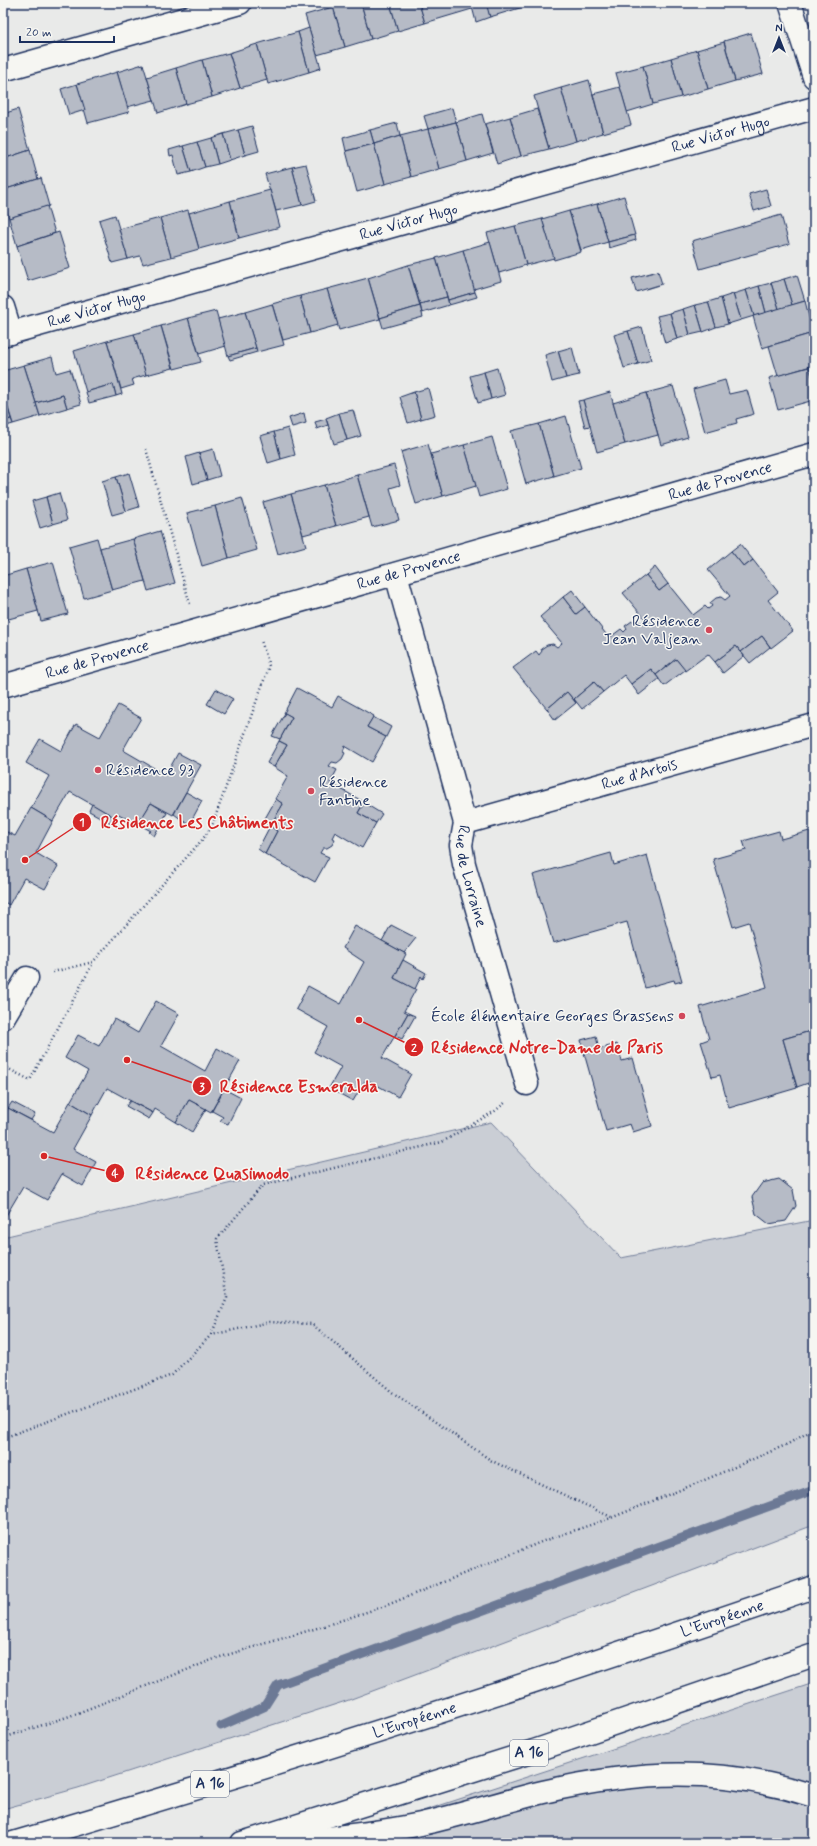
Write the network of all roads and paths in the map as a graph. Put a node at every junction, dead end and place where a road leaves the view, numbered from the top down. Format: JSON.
{"nodes":[{"id":1,"x":240,"y":3,"type":"edge"},
{"id":2,"x":790,"y":3,"type":"edge"},
{"id":3,"x":3,"y":70,"type":"edge"},
{"id":4,"x":814,"y":77,"type":"edge"},
{"id":5,"x":814,"y":108,"type":"edge"},
{"id":6,"x":3,"y":307,"type":"edge"},
{"id":7,"x":7,"y":334,"type":"edge"},
{"id":8,"x":146,"y":449,"type":"dead end"},
{"id":9,"x":814,"y":454,"type":"edge"},
{"id":10,"x":396,"y":574,"type":"junction"},
{"id":11,"x":253,"y":615,"type":"junction"},
{"id":12,"x":198,"y":631,"type":"junction"},
{"id":13,"x":3,"y":686,"type":"edge"},
{"id":14,"x":814,"y":725,"type":"edge"},
{"id":15,"x":464,"y":823,"type":"junction"},
{"id":16,"x":93,"y":962,"type":"junction"},
{"id":17,"x":27,"y":978,"type":"joint"},
{"id":18,"x":3,"y":1018,"type":"edge"},
{"id":19,"x":3,"y":1066,"type":"edge"},
{"id":20,"x":527,"y":1084,"type":"joint"},
{"id":21,"x":211,"y":1335,"type":"junction"},
{"id":22,"x":814,"y":1429,"type":"edge"},
{"id":23,"x":3,"y":1438,"type":"edge"},
{"id":24,"x":611,"y":1518,"type":"junction"},
{"id":25,"x":814,"y":1587,"type":"edge"},
{"id":26,"x":814,"y":1655,"type":"edge"},
{"id":27,"x":3,"y":1738,"type":"edge"},
{"id":28,"x":814,"y":1796,"type":"edge"},
{"id":29,"x":13,"y":1843,"type":"edge"},
{"id":30,"x":242,"y":1843,"type":"edge"},
{"id":31,"x":289,"y":1843,"type":"edge"}],
"edges":[{"from":1,"to":3,"type":"main road"},
{"from":2,"to":4,"type":"main road"},
{"from":5,"to":7,"type":"main road","name":"Rue Victor Hugo"},
{"from":6,"to":7,"type":"main road"},
{"from":8,"to":12,"type":"path"},
{"from":9,"to":10,"type":"main road","name":"Rue de Provence"},
{"from":10,"to":11,"type":"main road","name":"Rue de Provence"},
{"from":10,"to":15,"type":"main road","name":"Rue de Lorraine"},
{"from":11,"to":12,"type":"main road","name":"Rue de Provence"},
{"from":11,"to":16,"type":"path"},
{"from":12,"to":13,"type":"main road","name":"Rue de Provence"},
{"from":14,"to":15,"type":"main road","name":"Rue d'Artois"},
{"from":15,"to":20,"type":"main road","name":"Rue de Lorraine"},
{"from":16,"to":17,"type":"path"},
{"from":16,"to":19,"type":"path"},
{"from":17,"to":18,"type":"main road"},
{"from":20,"to":21,"type":"path"},
{"from":21,"to":23,"type":"path"},
{"from":21,"to":24,"type":"path"},
{"from":22,"to":24,"type":"path"},
{"from":24,"to":27,"type":"path"},
{"from":25,"to":29,"type":"main road","name":"L'Européenne","number":"A 16"},
{"from":26,"to":30,"type":"main road","number":"A 16"},
{"from":28,"to":31,"type":"main road"}]}
